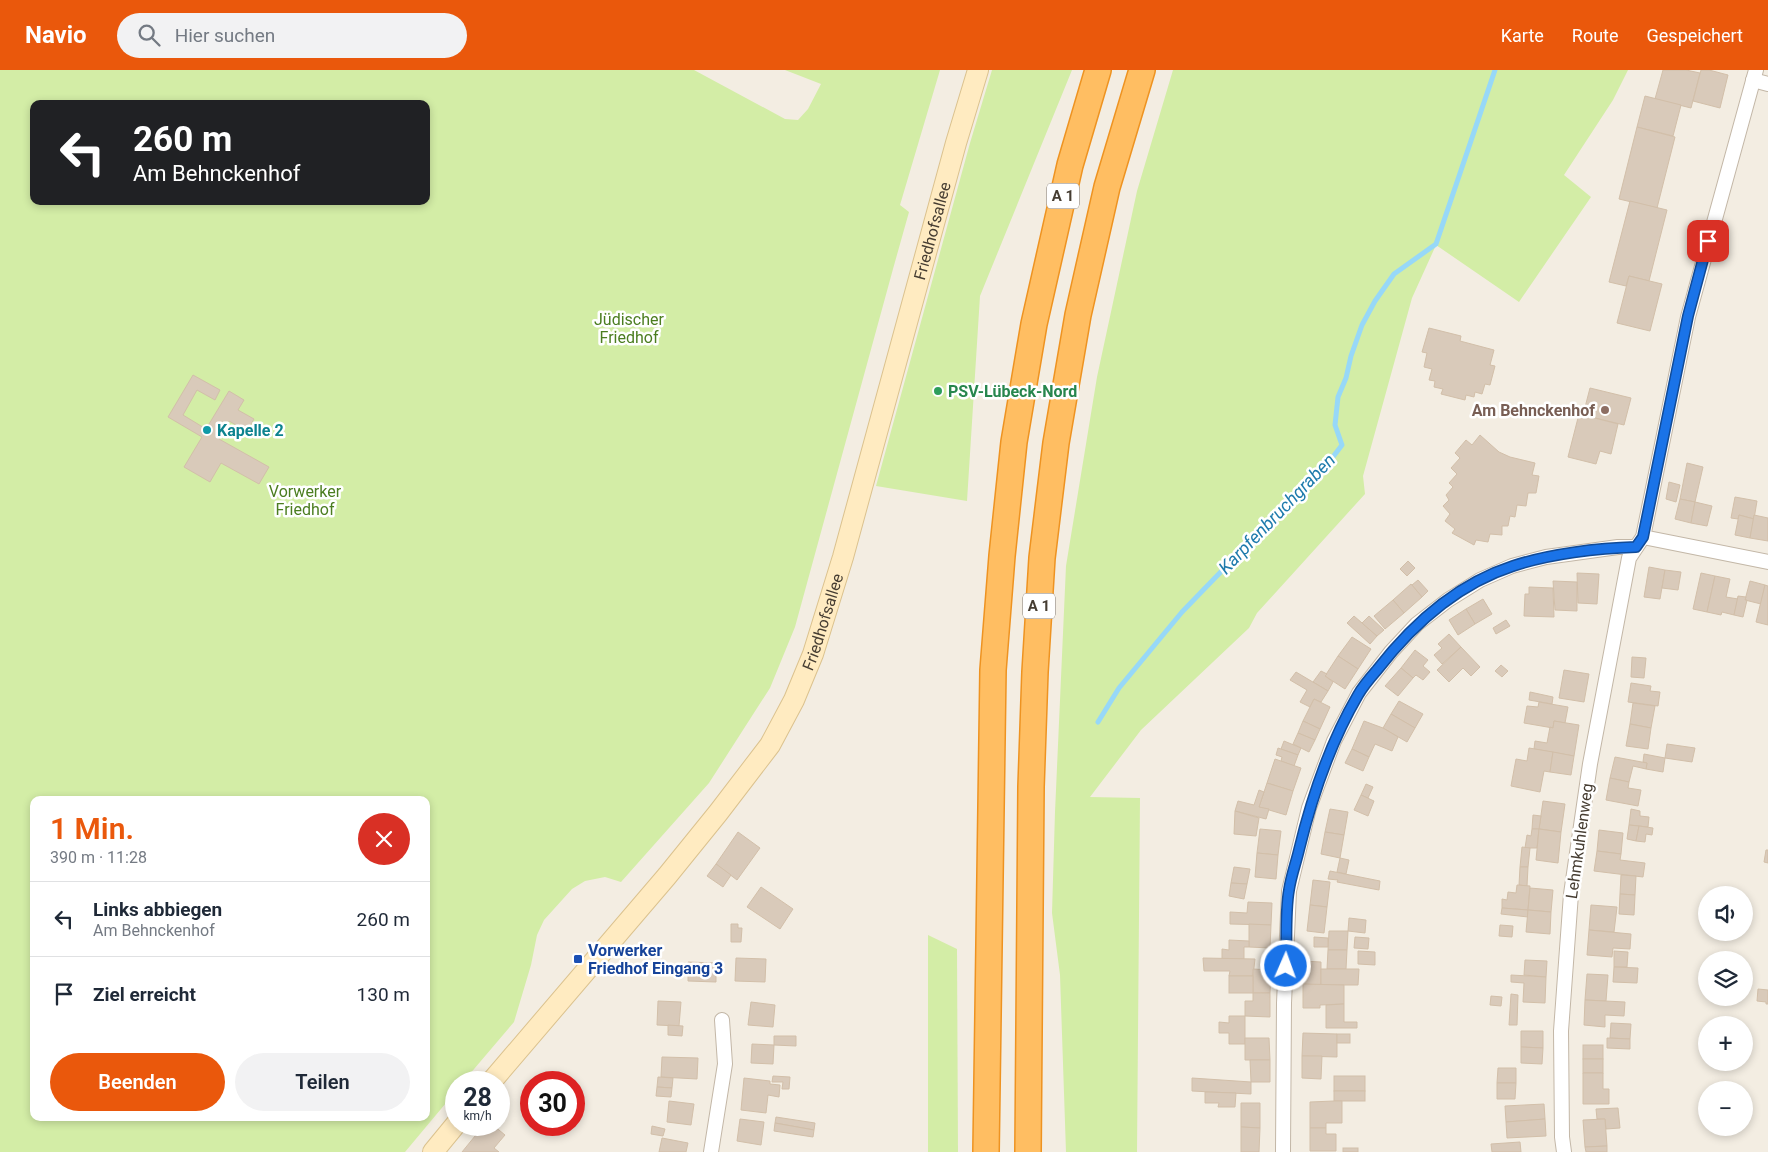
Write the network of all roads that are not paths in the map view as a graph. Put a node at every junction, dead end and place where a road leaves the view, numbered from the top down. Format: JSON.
{"nodes":[{"id":1,"x":978,"y":70,"type":"edge"},
{"id":2,"x":1098,"y":70,"type":"edge"},
{"id":3,"x":1142,"y":70,"type":"edge"},
{"id":4,"x":1754,"y":75,"type":"edge"},
{"id":5,"x":1768,"y":84,"type":"edge"},
{"id":6,"x":1639,"y":542,"type":"junction"},
{"id":7,"x":1768,"y":562,"type":"edge"},
{"id":8,"x":722,"y":1020,"type":"dead end"},
{"id":9,"x":500,"y":1071,"type":"edge"},
{"id":10,"x":446,"y":1136,"type":"edge"},
{"id":11,"x":433,"y":1152,"type":"edge"},
{"id":12,"x":711,"y":1152,"type":"edge"},
{"id":13,"x":986,"y":1152,"type":"edge"},
{"id":14,"x":1028,"y":1152,"type":"edge"},
{"id":15,"x":1283,"y":1152,"type":"edge"},
{"id":16,"x":1564,"y":1152,"type":"edge"}],
"edges":[{"from":1,"to":9,"type":"street","name":"Friedhofsallee"},
{"from":2,"to":13,"type":"highway","number":"A 1"},
{"from":3,"to":14,"type":"highway","number":"A 1"},
{"from":4,"to":5,"type":"street"},
{"from":4,"to":6,"type":"street"},
{"from":6,"to":7,"type":"street"},
{"from":6,"to":15,"type":"street"},
{"from":6,"to":16,"type":"street","name":"Lehmkuhlenweg"},
{"from":8,"to":12,"type":"street"},
{"from":10,"to":11,"type":"street"}]}
